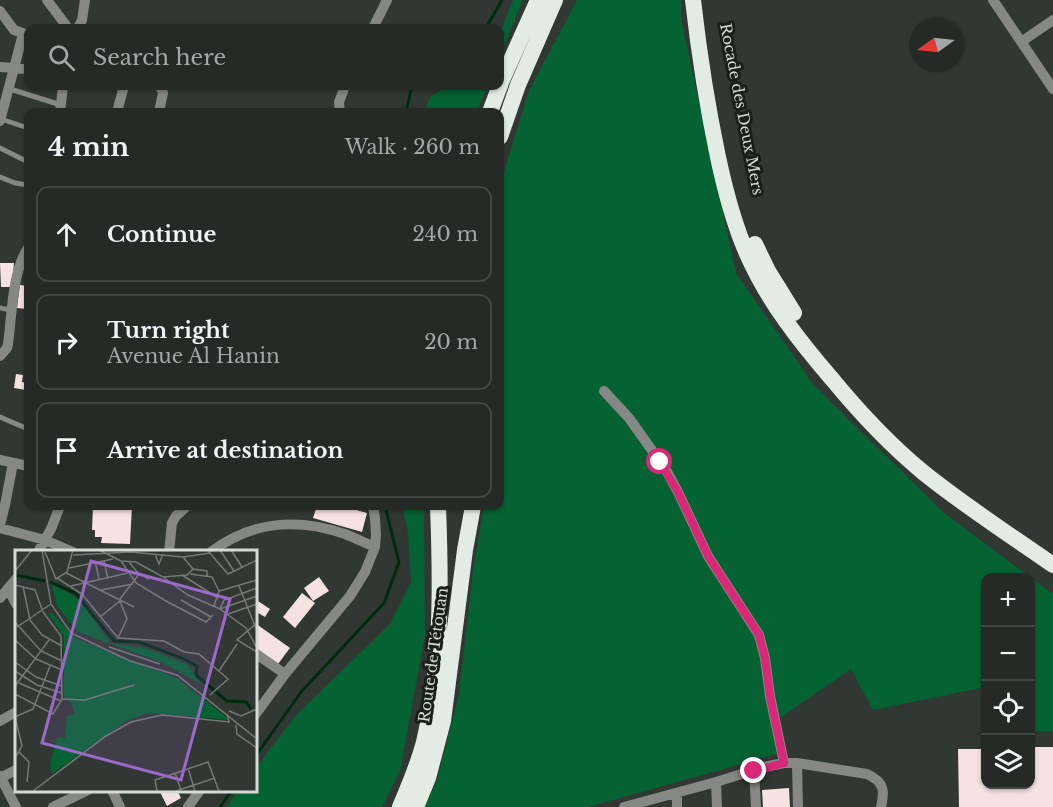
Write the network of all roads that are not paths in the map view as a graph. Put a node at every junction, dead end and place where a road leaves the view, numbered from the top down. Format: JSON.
{"nodes":[{"id":1,"x":47,"y":0,"type":"edge"},
{"id":2,"x":86,"y":0,"type":"edge"},
{"id":3,"x":387,"y":0,"type":"edge"},
{"id":4,"x":538,"y":0,"type":"edge"},
{"id":5,"x":555,"y":0,"type":"edge"},
{"id":6,"x":693,"y":0,"type":"edge"},
{"id":7,"x":704,"y":0,"type":"edge"},
{"id":8,"x":993,"y":0,"type":"edge"},
{"id":9,"x":0,"y":11,"type":"edge"},
{"id":10,"x":1053,"y":21,"type":"edge"},
{"id":11,"x":65,"y":24,"type":"edge"},
{"id":12,"x":80,"y":24,"type":"edge"},
{"id":13,"x":375,"y":24,"type":"edge"},
{"id":14,"x":24,"y":33,"type":"edge"},
{"id":15,"x":24,"y":40,"type":"edge"},
{"id":16,"x":1021,"y":42,"type":"junction"},
{"id":17,"x":0,"y":67,"type":"edge"},
{"id":18,"x":15,"y":67,"type":"junction"},
{"id":19,"x":24,"y":68,"type":"edge"},
{"id":20,"x":504,"y":76,"type":"edge"},
{"id":21,"x":10,"y":89,"type":"junction"},
{"id":22,"x":1053,"y":89,"type":"edge"},
{"id":23,"x":62,"y":90,"type":"edge"},
{"id":24,"x":123,"y":90,"type":"edge"},
{"id":25,"x":161,"y":90,"type":"edge"},
{"id":26,"x":344,"y":90,"type":"edge"},
{"id":27,"x":498,"y":90,"type":"edge"},
{"id":28,"x":58,"y":108,"type":"edge"},
{"id":29,"x":60,"y":108,"type":"edge"},
{"id":30,"x":118,"y":108,"type":"edge"},
{"id":31,"x":160,"y":108,"type":"edge"},
{"id":32,"x":340,"y":108,"type":"edge"},
{"id":33,"x":492,"y":108,"type":"edge"},
{"id":34,"x":1,"y":120,"type":"edge"},
{"id":35,"x":504,"y":125,"type":"edge"},
{"id":36,"x":24,"y":127,"type":"edge"},
{"id":37,"x":0,"y":148,"type":"edge"},
{"id":38,"x":24,"y":160,"type":"edge"},
{"id":39,"x":0,"y":177,"type":"edge"},
{"id":40,"x":24,"y":184,"type":"edge"},
{"id":41,"x":24,"y":254,"type":"edge"},
{"id":42,"x":6,"y":309,"type":"edge"},
{"id":43,"x":0,"y":356,"type":"edge"},
{"id":44,"x":603,"y":392,"type":"dead end"},
{"id":45,"x":857,"y":409,"type":"junction"},
{"id":46,"x":0,"y":417,"type":"edge"},
{"id":47,"x":24,"y":427,"type":"edge"},
{"id":48,"x":0,"y":460,"type":"edge"},
{"id":49,"x":13,"y":463,"type":"junction"},
{"id":50,"x":24,"y":465,"type":"edge"},
{"id":51,"x":58,"y":510,"type":"edge"},
{"id":52,"x":183,"y":510,"type":"edge"},
{"id":53,"x":374,"y":510,"type":"edge"},
{"id":54,"x":438,"y":510,"type":"edge"},
{"id":55,"x":447,"y":510,"type":"edge"},
{"id":56,"x":464,"y":510,"type":"edge"},
{"id":57,"x":472,"y":510,"type":"edge"},
{"id":58,"x":0,"y":527,"type":"edge"},
{"id":59,"x":45,"y":540,"type":"junction"},
{"id":60,"x":375,"y":548,"type":"junction"},
{"id":61,"x":61,"y":549,"type":"edge"},
{"id":62,"x":39,"y":550,"type":"edge"},
{"id":63,"x":168,"y":550,"type":"edge"},
{"id":64,"x":214,"y":550,"type":"edge"},
{"id":65,"x":1053,"y":565,"type":"edge"},
{"id":66,"x":15,"y":580,"type":"edge"},
{"id":67,"x":8,"y":588,"type":"junction"},
{"id":68,"x":0,"y":598,"type":"edge"},
{"id":69,"x":15,"y":602,"type":"edge"},
{"id":70,"x":256,"y":654,"type":"edge"},
{"id":71,"x":435,"y":667,"type":"junction"},
{"id":72,"x":285,"y":674,"type":"junction"},
{"id":73,"x":449,"y":680,"type":"junction"},
{"id":74,"x":15,"y":713,"type":"edge"},
{"id":75,"x":256,"y":714,"type":"edge"},
{"id":76,"x":0,"y":721,"type":"edge"},
{"id":77,"x":784,"y":763,"type":"junction"},
{"id":78,"x":797,"y":763,"type":"junction"},
{"id":79,"x":15,"y":770,"type":"edge"},
{"id":80,"x":754,"y":771,"type":"junction"},
{"id":81,"x":0,"y":777,"type":"edge"},
{"id":82,"x":716,"y":782,"type":"junction"},
{"id":83,"x":84,"y":792,"type":"edge"},
{"id":84,"x":113,"y":792,"type":"edge"},
{"id":85,"x":199,"y":792,"type":"edge"},
{"id":86,"x":677,"y":793,"type":"junction"},
{"id":87,"x":120,"y":806,"type":"edge"},
{"id":88,"x":628,"y":806,"type":"edge"},
{"id":89,"x":16,"y":807,"type":"edge"},
{"id":90,"x":53,"y":807,"type":"edge"},
{"id":91,"x":188,"y":807,"type":"edge"},
{"id":92,"x":400,"y":807,"type":"edge"},
{"id":93,"x":416,"y":807,"type":"edge"},
{"id":94,"x":677,"y":807,"type":"edge"},
{"id":95,"x":717,"y":807,"type":"edge"},
{"id":96,"x":756,"y":807,"type":"edge"},
{"id":97,"x":798,"y":807,"type":"edge"},
{"id":98,"x":881,"y":807,"type":"edge"}],
"edges":[{"from":1,"to":11,"type":"street"},
{"from":2,"to":12,"type":"street"},
{"from":3,"to":13,"type":"street"},
{"from":4,"to":20,"type":"highway"},
{"from":5,"to":35,"type":"highway"},
{"from":6,"to":45,"type":"highway","name":"Rocade des Deux Mers"},
{"from":7,"to":45,"type":"highway","name":"Rocade des Deux Mers"},
{"from":8,"to":16,"type":"street"},
{"from":9,"to":14,"type":"street"},
{"from":10,"to":16,"type":"street"},
{"from":15,"to":18,"type":"street"},
{"from":16,"to":22,"type":"street"},
{"from":17,"to":18,"type":"street"},
{"from":18,"to":19,"type":"street"},
{"from":18,"to":21,"type":"street"},
{"from":21,"to":28,"type":"lane"},
{"from":21,"to":34,"type":"street"},
{"from":23,"to":29,"type":"street"},
{"from":24,"to":30,"type":"street"},
{"from":25,"to":31,"type":"street"},
{"from":26,"to":32,"type":"street"},
{"from":27,"to":33,"type":"highway"},
{"from":34,"to":36,"type":"lane"},
{"from":37,"to":38,"type":"lane"},
{"from":39,"to":40,"type":"lane"},
{"from":41,"to":42,"type":"street"},
{"from":42,"to":43,"type":"street"},
{"from":44,"to":77,"type":"street"},
{"from":45,"to":65,"type":"highway","name":"Rocade des Deux Mers"},
{"from":46,"to":47,"type":"lane"},
{"from":48,"to":49,"type":"street"},
{"from":49,"to":50,"type":"street"},
{"from":49,"to":58,"type":"street"},
{"from":51,"to":59,"type":"street"},
{"from":52,"to":63,"type":"street"},
{"from":53,"to":60,"type":"street"},
{"from":54,"to":71,"type":"highway","name":"Route de Tétouan"},
{"from":55,"to":71,"type":"highway"},
{"from":56,"to":73,"type":"highway"},
{"from":57,"to":73,"type":"highway","name":"Route de Tétouan"},
{"from":58,"to":59,"type":"street"},
{"from":59,"to":61,"type":"street"},
{"from":59,"to":62,"type":"street"},
{"from":60,"to":64,"type":"street"},
{"from":60,"to":72,"type":"street"},
{"from":66,"to":67,"type":"street"},
{"from":67,"to":68,"type":"street"},
{"from":67,"to":69,"type":"street"},
{"from":70,"to":72,"type":"street"},
{"from":71,"to":92,"type":"highway","name":"Route de Tétouan"},
{"from":72,"to":75,"type":"street"},
{"from":73,"to":93,"type":"highway","name":"Route de Tétouan"},
{"from":74,"to":76,"type":"street"},
{"from":77,"to":78,"type":"street"},
{"from":77,"to":80,"type":"street"},
{"from":78,"to":97,"type":"street"},
{"from":78,"to":98,"type":"street"},
{"from":79,"to":81,"type":"street"},
{"from":80,"to":82,"type":"street"},
{"from":80,"to":96,"type":"street"},
{"from":81,"to":89,"type":"street"},
{"from":82,"to":86,"type":"street"},
{"from":82,"to":95,"type":"street"},
{"from":83,"to":90,"type":"street"},
{"from":84,"to":87,"type":"street"},
{"from":85,"to":91,"type":"street"},
{"from":86,"to":88,"type":"street"},
{"from":86,"to":94,"type":"street"}]}
